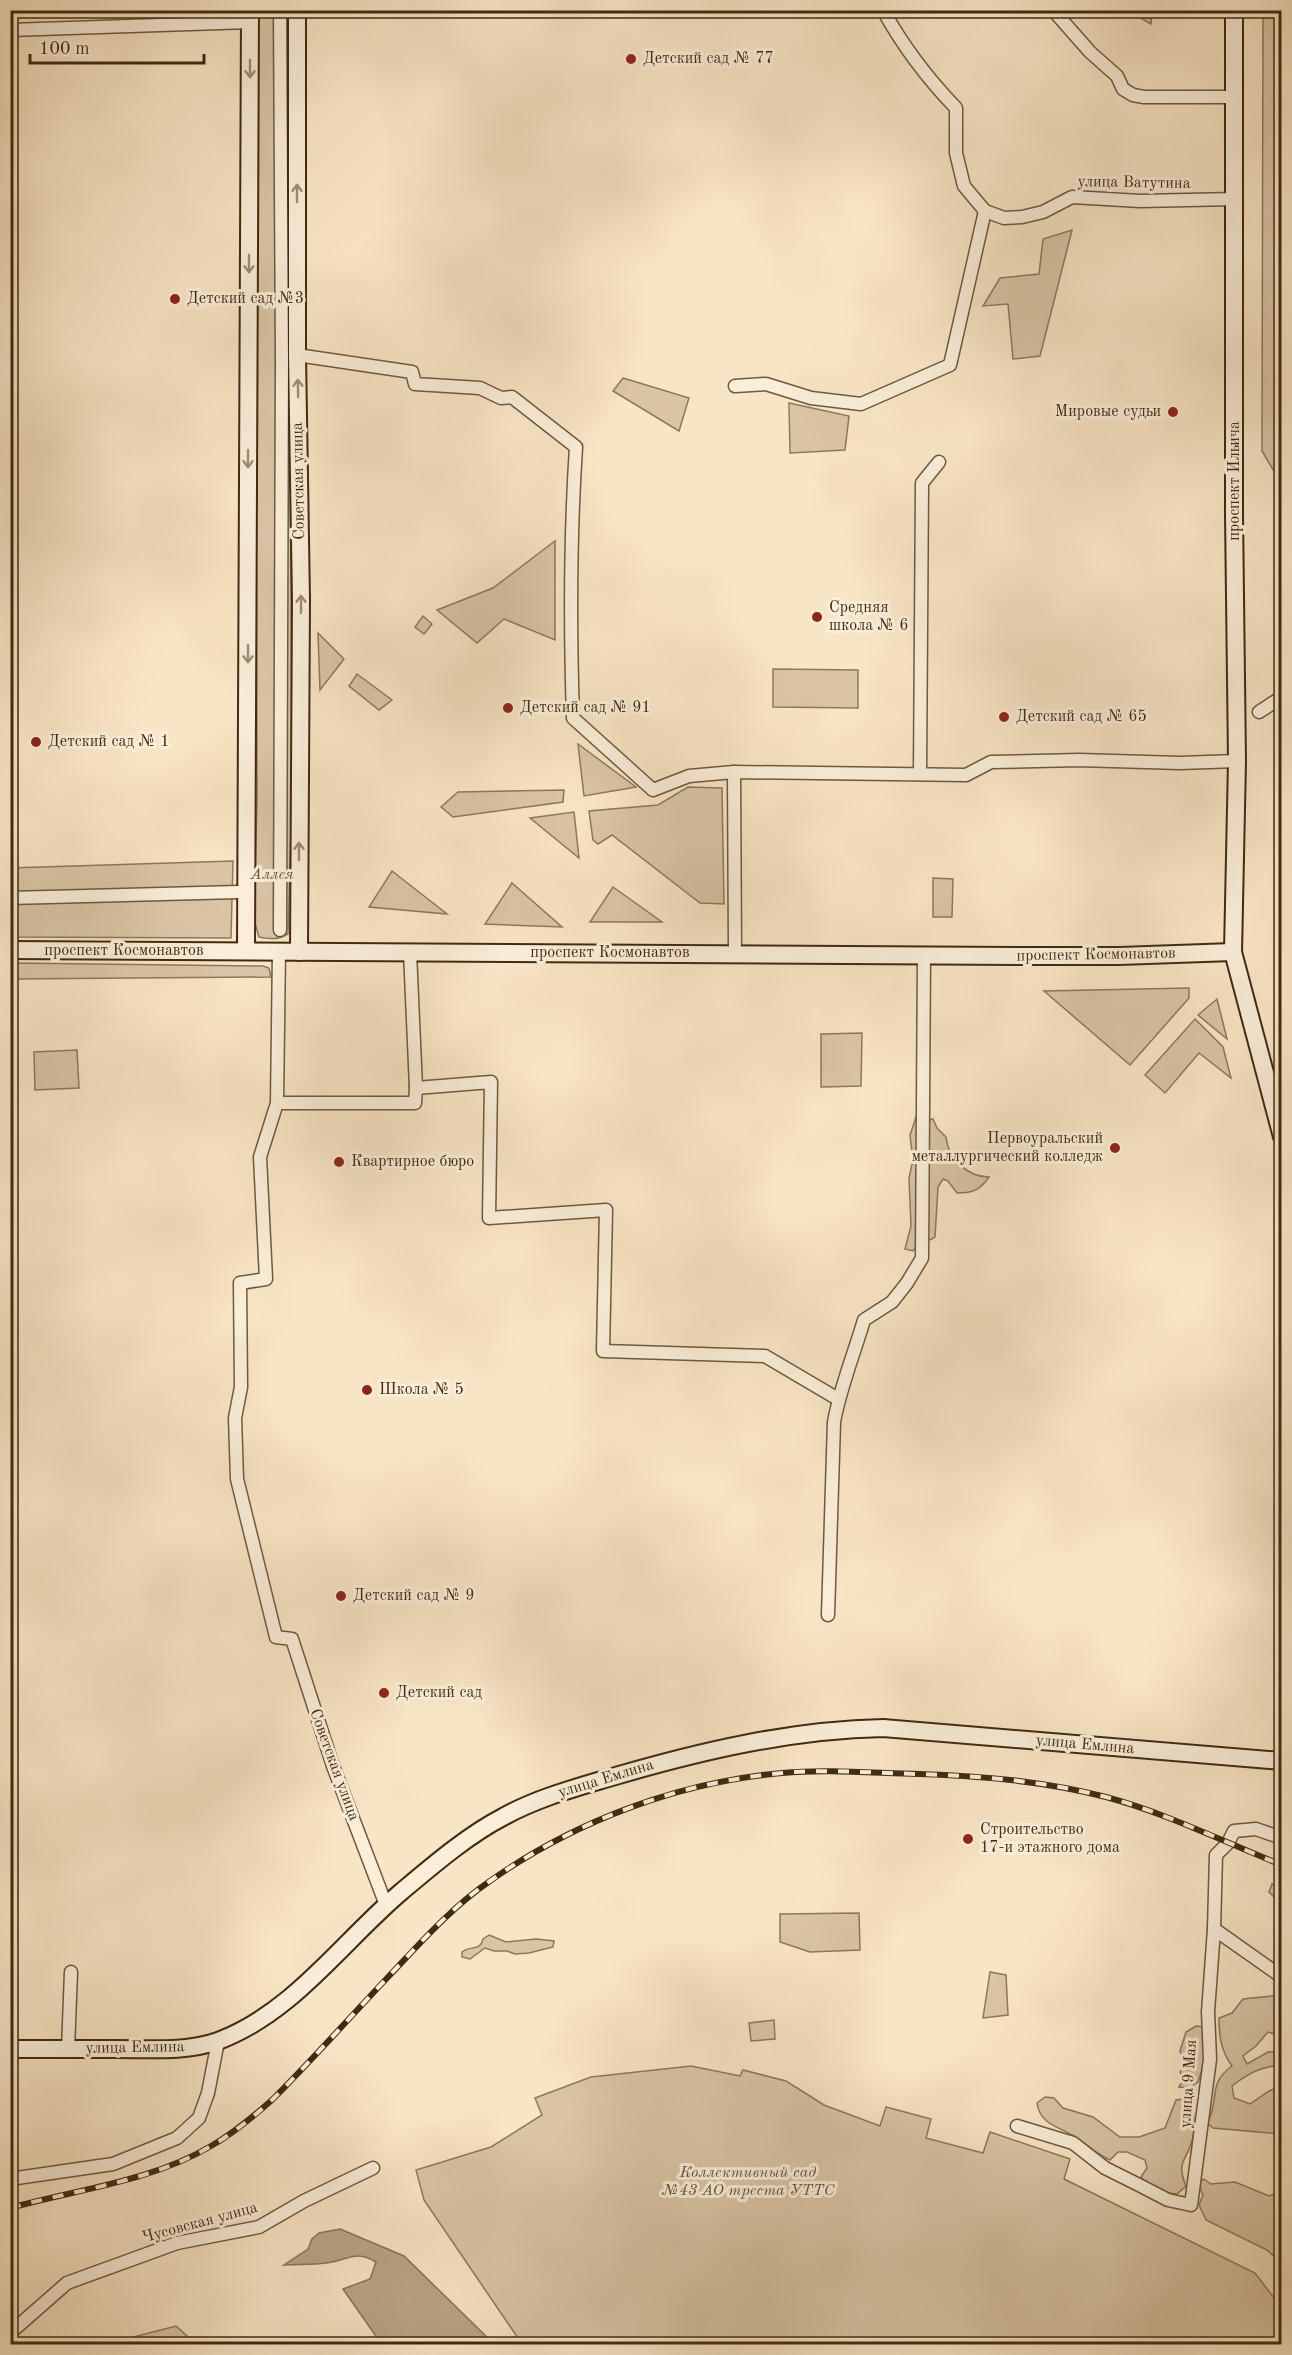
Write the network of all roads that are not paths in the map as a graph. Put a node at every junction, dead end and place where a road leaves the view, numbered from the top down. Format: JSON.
{"nodes":[{"id":1,"x":280,"y":10,"type":"edge"},
{"id":2,"x":297,"y":10,"type":"edge"},
{"id":3,"x":883,"y":10,"type":"edge"},
{"id":4,"x":1053,"y":10,"type":"edge"},
{"id":5,"x":1234,"y":10,"type":"edge"},
{"id":6,"x":250,"y":16,"type":"edge"},
{"id":7,"x":10,"y":30,"type":"edge"},
{"id":8,"x":1234,"y":97,"type":"junction"},
{"id":9,"x":1235,"y":199,"type":"junction"},
{"id":10,"x":985,"y":211,"type":"junction"},
{"id":11,"x":297,"y":355,"type":"junction"},
{"id":12,"x":735,"y":386,"type":"dead end"},
{"id":13,"x":939,"y":462,"type":"dead end"},
{"id":14,"x":1281,"y":697,"type":"edge"},
{"id":15,"x":1259,"y":712,"type":"dead end"},
{"id":16,"x":1237,"y":761,"type":"junction"},
{"id":17,"x":734,"y":772,"type":"junction"},
{"id":18,"x":920,"y":774,"type":"junction"},
{"id":19,"x":238,"y":892,"type":"dead end"},
{"id":20,"x":10,"y":898,"type":"edge"},
{"id":21,"x":280,"y":930,"type":"dead end"},
{"id":22,"x":10,"y":950,"type":"edge"},
{"id":23,"x":246,"y":951,"type":"junction"},
{"id":24,"x":279,"y":951,"type":"junction"},
{"id":25,"x":299,"y":952,"type":"junction"},
{"id":26,"x":410,"y":952,"type":"junction"},
{"id":27,"x":1233,"y":952,"type":"junction"},
{"id":28,"x":735,"y":954,"type":"junction"},
{"id":29,"x":924,"y":955,"type":"junction"},
{"id":30,"x":416,"y":1088,"type":"junction"},
{"id":31,"x":278,"y":1103,"type":"junction"},
{"id":32,"x":1281,"y":1137,"type":"edge"},
{"id":33,"x":838,"y":1399,"type":"junction"},
{"id":34,"x":828,"y":1615,"type":"dead end"},
{"id":35,"x":1281,"y":1761,"type":"edge"},
{"id":36,"x":1281,"y":1838,"type":"edge"},
{"id":37,"x":386,"y":1905,"type":"junction"},
{"id":38,"x":1214,"y":1929,"type":"junction"},
{"id":39,"x":71,"y":1972,"type":"dead end"},
{"id":40,"x":1281,"y":1977,"type":"edge"},
{"id":41,"x":218,"y":2041,"type":"junction"},
{"id":42,"x":10,"y":2049,"type":"edge"},
{"id":43,"x":68,"y":2049,"type":"junction"},
{"id":44,"x":1017,"y":2126,"type":"dead end"},
{"id":45,"x":373,"y":2169,"type":"dead end"},
{"id":46,"x":10,"y":2179,"type":"edge"},
{"id":47,"x":10,"y":2333,"type":"edge"}],
"edges":[{"from":1,"to":21,"type":"street"},
{"from":11,"to":2,"type":"street","name":"Советская улица","one_way":true},
{"from":3,"to":10,"type":"street"},
{"from":4,"to":8,"type":"street"},
{"from":5,"to":8,"type":"street","name":"проспект Ильича"},
{"from":6,"to":7,"type":"street"},
{"from":6,"to":23,"type":"street","one_way":true},
{"from":8,"to":9,"type":"street","name":"проспект Ильича"},
{"from":9,"to":10,"type":"street","name":"улица Ватутина"},
{"from":9,"to":16,"type":"street","name":"проспект Ильича"},
{"from":10,"to":12,"type":"street"},
{"from":11,"to":17,"type":"street"},
{"from":25,"to":11,"type":"street","name":"Советская улица","one_way":true},
{"from":13,"to":18,"type":"street"},
{"from":14,"to":15,"type":"street"},
{"from":16,"to":18,"type":"street"},
{"from":16,"to":27,"type":"street","name":"проспект Ильича"},
{"from":17,"to":18,"type":"street"},
{"from":17,"to":28,"type":"street"},
{"from":19,"to":20,"type":"street"},
{"from":22,"to":23,"type":"street","name":"проспект Космонавтов"},
{"from":23,"to":24,"type":"street","name":"проспект Космонавтов"},
{"from":24,"to":25,"type":"street","name":"проспект Космонавтов"},
{"from":24,"to":31,"type":"street"},
{"from":25,"to":26,"type":"street","name":"проспект Космонавтов"},
{"from":26,"to":28,"type":"street","name":"проспект Космонавтов"},
{"from":26,"to":30,"type":"street"},
{"from":27,"to":29,"type":"street","name":"проспект Космонавтов"},
{"from":27,"to":32,"type":"street","name":"проспект Ильича"},
{"from":28,"to":29,"type":"street","name":"проспект Космонавтов"},
{"from":29,"to":33,"type":"street"},
{"from":30,"to":31,"type":"street"},
{"from":30,"to":33,"type":"street"},
{"from":31,"to":37,"type":"street","name":"Советская улица"},
{"from":33,"to":34,"type":"street"},
{"from":35,"to":37,"type":"street","name":"улица Емлина"},
{"from":36,"to":38,"type":"street","name":"улица 9 Мая"},
{"from":37,"to":41,"type":"street","name":"улица Емлина"},
{"from":38,"to":40,"type":"street"},
{"from":38,"to":44,"type":"street","name":"улица 9 Мая"},
{"from":39,"to":43,"type":"street"},
{"from":41,"to":43,"type":"street","name":"улица Емлина"},
{"from":41,"to":46,"type":"street"},
{"from":42,"to":43,"type":"street","name":"улица Емлина"},
{"from":45,"to":47,"type":"street","name":"Чусовская улица"}]}
